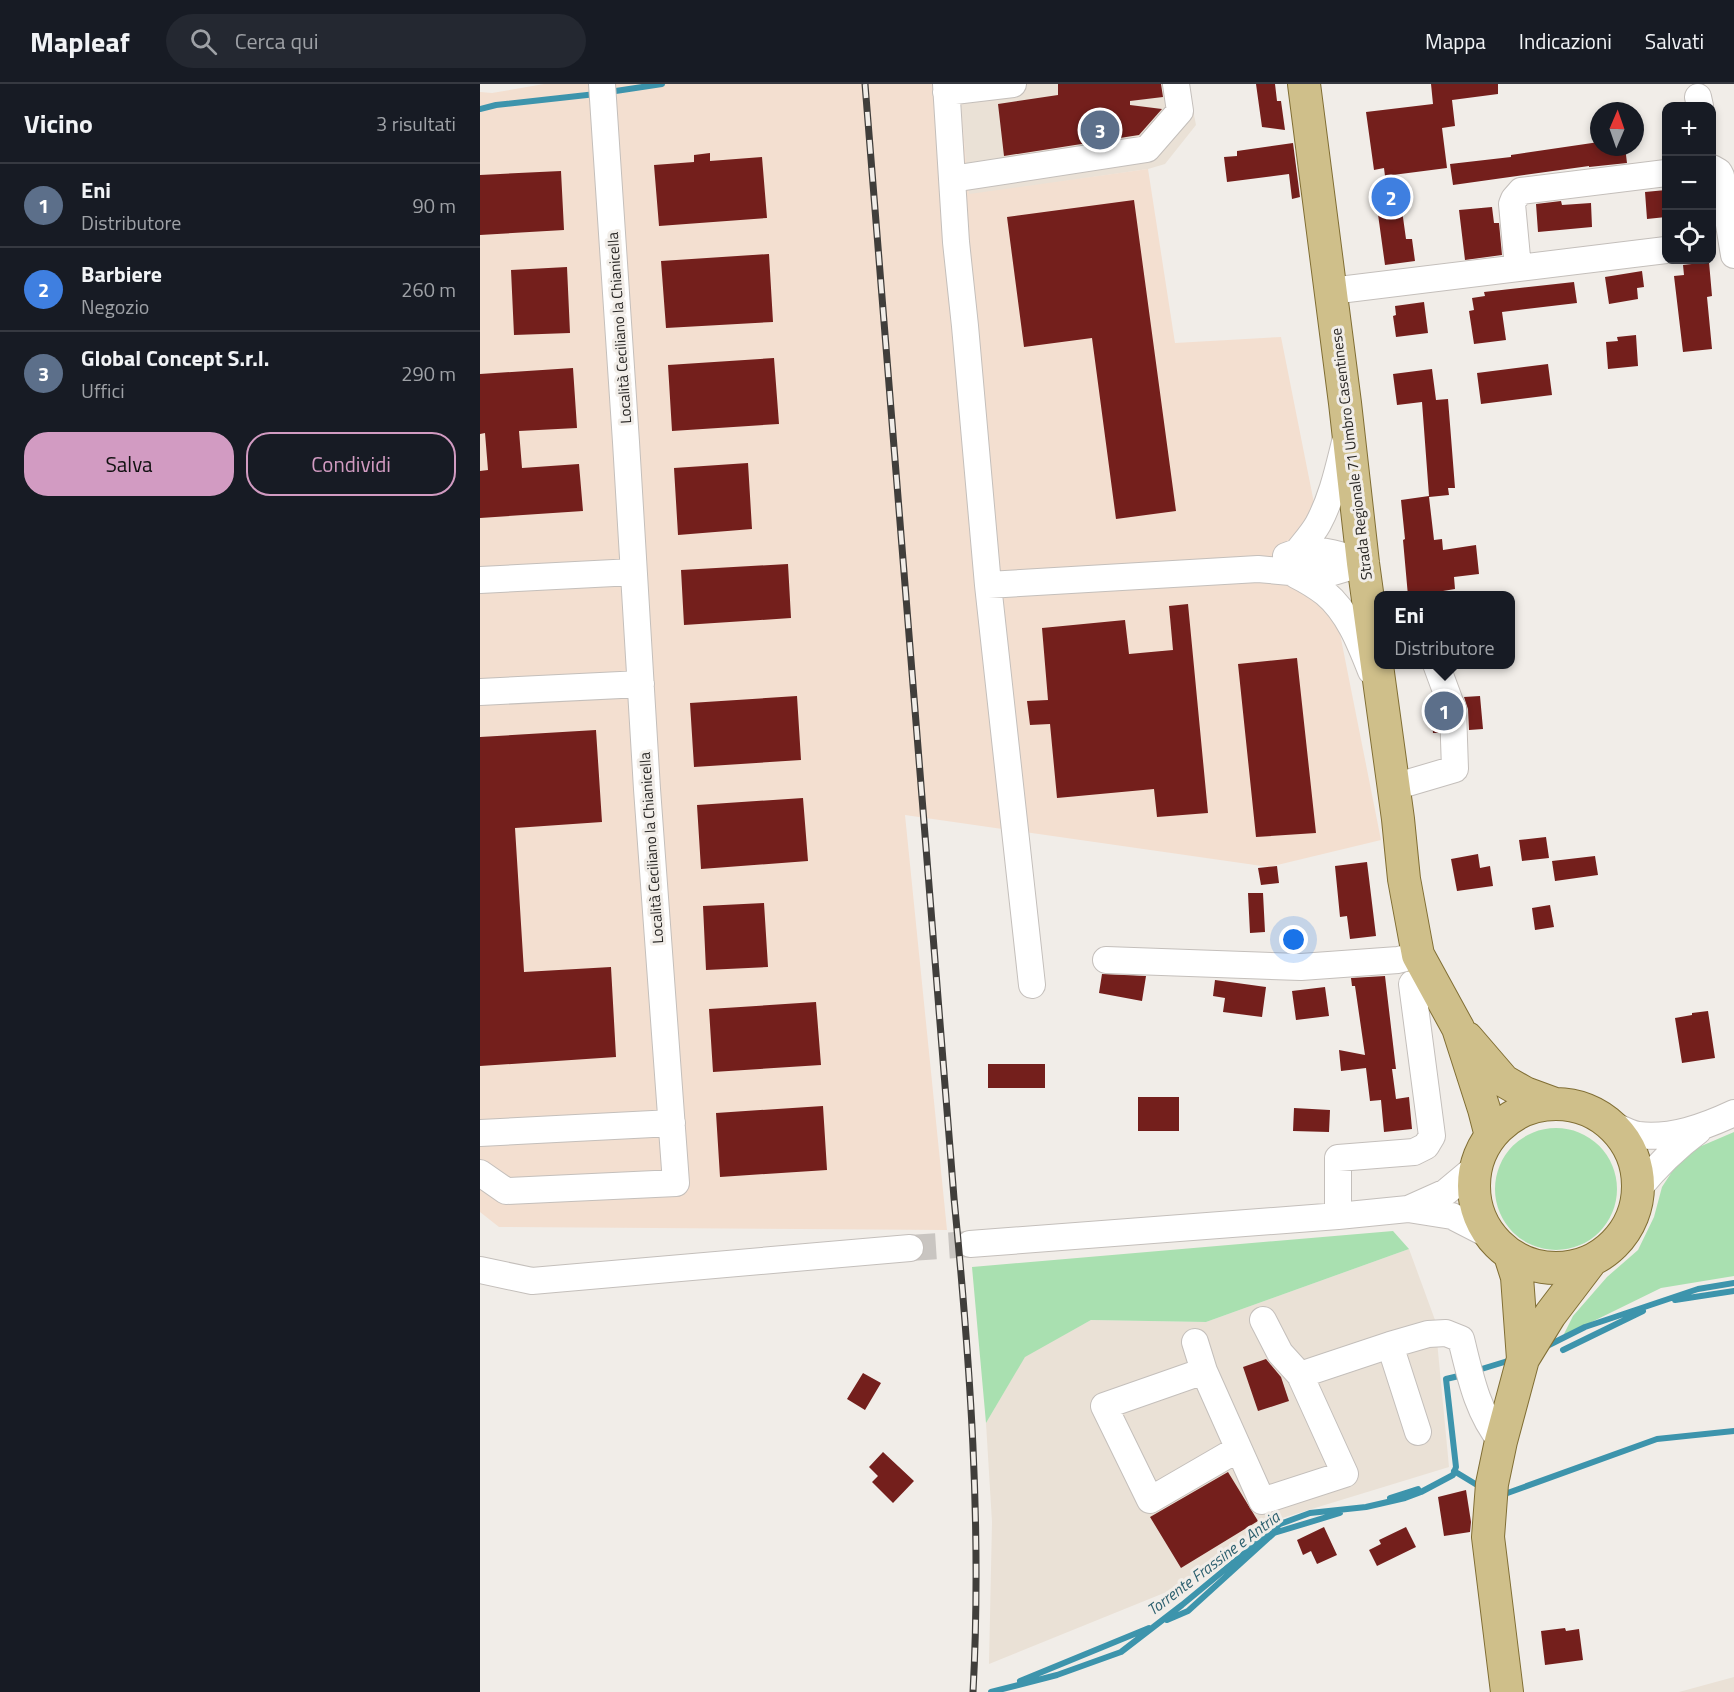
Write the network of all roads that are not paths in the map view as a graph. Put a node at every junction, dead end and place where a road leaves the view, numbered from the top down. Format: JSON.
{"nodes":[{"id":1,"x":602,"y":84,"type":"edge"},
{"id":2,"x":1013,"y":84,"type":"edge"},
{"id":3,"x":1176,"y":84,"type":"edge"},
{"id":4,"x":1304,"y":84,"type":"edge"},
{"id":5,"x":946,"y":88,"type":"edge"},
{"id":6,"x":1716,"y":170,"type":"edge"},
{"id":7,"x":1662,"y":173,"type":"edge"},
{"id":8,"x":952,"y":179,"type":"junction"},
{"id":9,"x":1728,"y":246,"type":"edge"},
{"id":10,"x":1662,"y":250,"type":"edge"},
{"id":11,"x":1518,"y":268,"type":"junction"},
{"id":12,"x":1331,"y":291,"type":"junction"},
{"id":13,"x":1347,"y":432,"type":"junction"},
{"id":14,"x":1296,"y":562,"type":"junction"},
{"id":15,"x":1363,"y":563,"type":"junction"},
{"id":16,"x":633,"y":572,"type":"junction"},
{"id":17,"x":480,"y":580,"type":"edge"},
{"id":18,"x":988,"y":585,"type":"junction"},
{"id":19,"x":1374,"y":634,"type":"edge"},
{"id":20,"x":1379,"y":669,"type":"edge"},
{"id":21,"x":1438,"y":669,"type":"edge"},
{"id":22,"x":640,"y":684,"type":"junction"},
{"id":23,"x":480,"y":692,"type":"edge"},
{"id":24,"x":1382,"y":698,"type":"junction"},
{"id":25,"x":1394,"y":788,"type":"junction"},
{"id":26,"x":1106,"y":960,"type":"dead end"},
{"id":27,"x":1415,"y":969,"type":"junction"},
{"id":28,"x":1032,"y":985,"type":"dead end"},
{"id":29,"x":1458,"y":1028,"type":"junction"},
{"id":30,"x":1420,"y":1032,"type":"junction"},
{"id":31,"x":1555,"y":1104,"type":"junction"},
{"id":32,"x":1734,"y":1113,"type":"edge"},
{"id":33,"x":1607,"y":1122,"type":"junction"},
{"id":34,"x":672,"y":1123,"type":"junction"},
{"id":35,"x":1703,"y":1128,"type":"junction"},
{"id":36,"x":480,"y":1133,"type":"edge"},
{"id":37,"x":1491,"y":1136,"type":"junction"},
{"id":38,"x":1476,"y":1167,"type":"junction"},
{"id":39,"x":480,"y":1173,"type":"edge"},
{"id":40,"x":1638,"y":1189,"type":"junction"},
{"id":41,"x":1408,"y":1209,"type":"junction"},
{"id":42,"x":1338,"y":1216,"type":"junction"},
{"id":43,"x":970,"y":1244,"type":"tunnel mouth"},
{"id":44,"x":1499,"y":1245,"type":"junction"},
{"id":45,"x":910,"y":1248,"type":"tunnel mouth"},
{"id":46,"x":1591,"y":1261,"type":"junction"},
{"id":47,"x":480,"y":1270,"type":"edge"},
{"id":48,"x":1263,"y":1320,"type":"dead end"},
{"id":49,"x":1195,"y":1342,"type":"dead end"},
{"id":50,"x":1390,"y":1345,"type":"junction"},
{"id":51,"x":1523,"y":1359,"type":"junction"},
{"id":52,"x":1204,"y":1371,"type":"junction"},
{"id":53,"x":1300,"y":1375,"type":"junction"},
{"id":54,"x":1418,"y":1432,"type":"dead end"},
{"id":55,"x":1501,"y":1442,"type":"junction"},
{"id":56,"x":1238,"y":1449,"type":"junction"},
{"id":57,"x":1507,"y":1692,"type":"edge"}],
"edges":[{"from":1,"to":16,"type":"street","name":"Località Ceciliano la Chianicella"},
{"from":2,"to":5,"type":"street"},
{"from":3,"to":8,"type":"street"},
{"from":4,"to":12,"type":"main road","name":"Strada Regionale 71 Umbro Casentinese"},
{"from":5,"to":8,"type":"street"},
{"from":6,"to":9,"type":"street"},
{"from":7,"to":11,"type":"street"},
{"from":8,"to":18,"type":"street"},
{"from":10,"to":11,"type":"street"},
{"from":11,"to":12,"type":"street"},
{"from":12,"to":13,"type":"main road","name":"Strada Regionale 71 Umbro Casentinese"},
{"from":13,"to":14,"type":"street"},
{"from":13,"to":15,"type":"main road","name":"Strada Regionale 71 Umbro Casentinese"},
{"from":14,"to":15,"type":"street"},
{"from":14,"to":18,"type":"street"},
{"from":14,"to":24,"type":"street"},
{"from":15,"to":19,"type":"main road","name":"Strada Regionale 71 Umbro Casentinese"},
{"from":16,"to":17,"type":"street"},
{"from":16,"to":22,"type":"street","name":"Località Ceciliano la Chianicella"},
{"from":18,"to":28,"type":"street"},
{"from":20,"to":24,"type":"main road","name":"Strada Regionale 71 Umbro Casentinese"},
{"from":21,"to":25,"type":"street"},
{"from":22,"to":23,"type":"street"},
{"from":22,"to":34,"type":"street","name":"Località Ceciliano la Chianicella"},
{"from":24,"to":25,"type":"main road","name":"Strada Regionale 71 Umbro Casentinese"},
{"from":25,"to":27,"type":"main road","name":"Strada Regionale 71 Umbro Casentinese"},
{"from":26,"to":27,"type":"street"},
{"from":27,"to":29,"type":"main road","name":"Strada Regionale 71 Umbro Casentinese"},
{"from":27,"to":30,"type":"street"},
{"from":29,"to":30,"type":"street"},
{"from":29,"to":31,"type":"main road","name":"Strada Regionale 71 Umbro Casentinese"},
{"from":29,"to":37,"type":"main road","name":"Strada Regionale 71 Umbro Casentinese"},
{"from":30,"to":42,"type":"street"},
{"from":31,"to":33,"type":"main road"},
{"from":31,"to":37,"type":"main road"},
{"from":32,"to":35,"type":"street"},
{"from":33,"to":35,"type":"street"},
{"from":33,"to":40,"type":"main road"},
{"from":34,"to":36,"type":"street"},
{"from":34,"to":39,"type":"street","name":"Località Ceciliano la Chianicella"},
{"from":35,"to":40,"type":"street"},
{"from":37,"to":38,"type":"main road"},
{"from":38,"to":41,"type":"street"},
{"from":38,"to":44,"type":"main road"},
{"from":40,"to":46,"type":"main road"},
{"from":41,"to":42,"type":"street"},
{"from":41,"to":44,"type":"street"},
{"from":42,"to":43,"type":"street"},
{"from":44,"to":46,"type":"main road"},
{"from":44,"to":51,"type":"main road"},
{"from":45,"to":47,"type":"street"},
{"from":46,"to":51,"type":"main road"},
{"from":48,"to":53,"type":"street"},
{"from":49,"to":52,"type":"street"},
{"from":50,"to":53,"type":"street"},
{"from":50,"to":54,"type":"street"},
{"from":50,"to":55,"type":"street"},
{"from":51,"to":55,"type":"main road"},
{"from":52,"to":56,"type":"street"},
{"from":52,"to":56,"type":"street"},
{"from":53,"to":56,"type":"street"},
{"from":55,"to":57,"type":"main road"}]}
